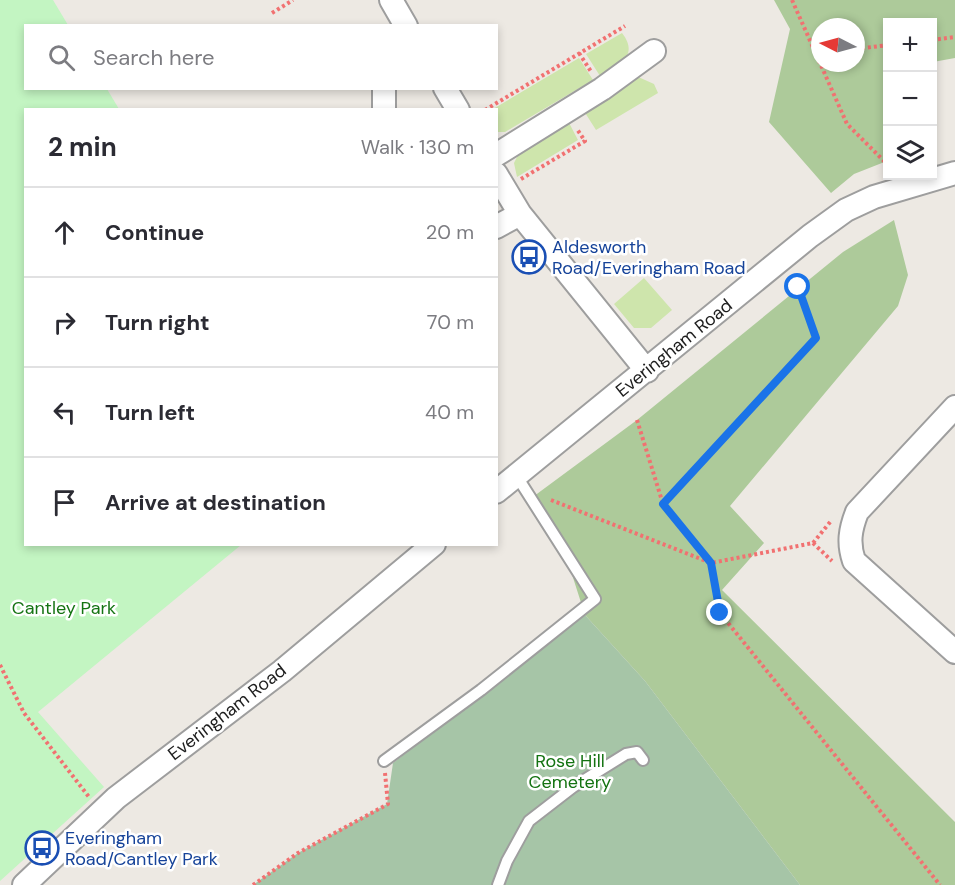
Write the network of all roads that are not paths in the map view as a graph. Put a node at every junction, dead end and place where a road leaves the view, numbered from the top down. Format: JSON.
{"nodes":[{"id":1,"x":391,"y":0,"type":"edge"},
{"id":2,"x":405,"y":24,"type":"edge"},
{"id":3,"x":654,"y":51,"type":"dead end"},
{"id":4,"x":384,"y":90,"type":"edge"},
{"id":5,"x":446,"y":90,"type":"edge"},
{"id":6,"x":384,"y":108,"type":"edge"},
{"id":7,"x":457,"y":108,"type":"edge"},
{"id":8,"x":498,"y":154,"type":"edge"},
{"id":9,"x":955,"y":173,"type":"edge"},
{"id":10,"x":501,"y":181,"type":"edge"},
{"id":11,"x":520,"y":214,"type":"junction"},
{"id":12,"x":498,"y":226,"type":"edge"},
{"id":13,"x":647,"y":371,"type":"junction"},
{"id":14,"x":955,"y":407,"type":"edge"},
{"id":15,"x":521,"y":483,"type":"junction"},
{"id":16,"x":498,"y":491,"type":"edge"},
{"id":17,"x":432,"y":546,"type":"edge"},
{"id":18,"x":955,"y":652,"type":"edge"},
{"id":19,"x":384,"y":760,"type":"road end"},
{"id":20,"x":643,"y":760,"type":"dead end"},
{"id":21,"x":24,"y":885,"type":"edge"},
{"id":22,"x":498,"y":885,"type":"edge"}],
"edges":[{"from":1,"to":2,"type":"street"},
{"from":3,"to":8,"type":"street"},
{"from":4,"to":6,"type":"street"},
{"from":5,"to":7,"type":"street"},
{"from":9,"to":13,"type":"street","name":"Everingham Road"},
{"from":10,"to":11,"type":"street"},
{"from":11,"to":12,"type":"street"},
{"from":11,"to":13,"type":"street"},
{"from":13,"to":15,"type":"street","name":"Everingham Road"},
{"from":14,"to":18,"type":"street"},
{"from":15,"to":16,"type":"street","name":"Everingham Road"},
{"from":15,"to":19,"type":"lane"},
{"from":17,"to":21,"type":"street","name":"Everingham Road"},
{"from":20,"to":22,"type":"lane"}]}
